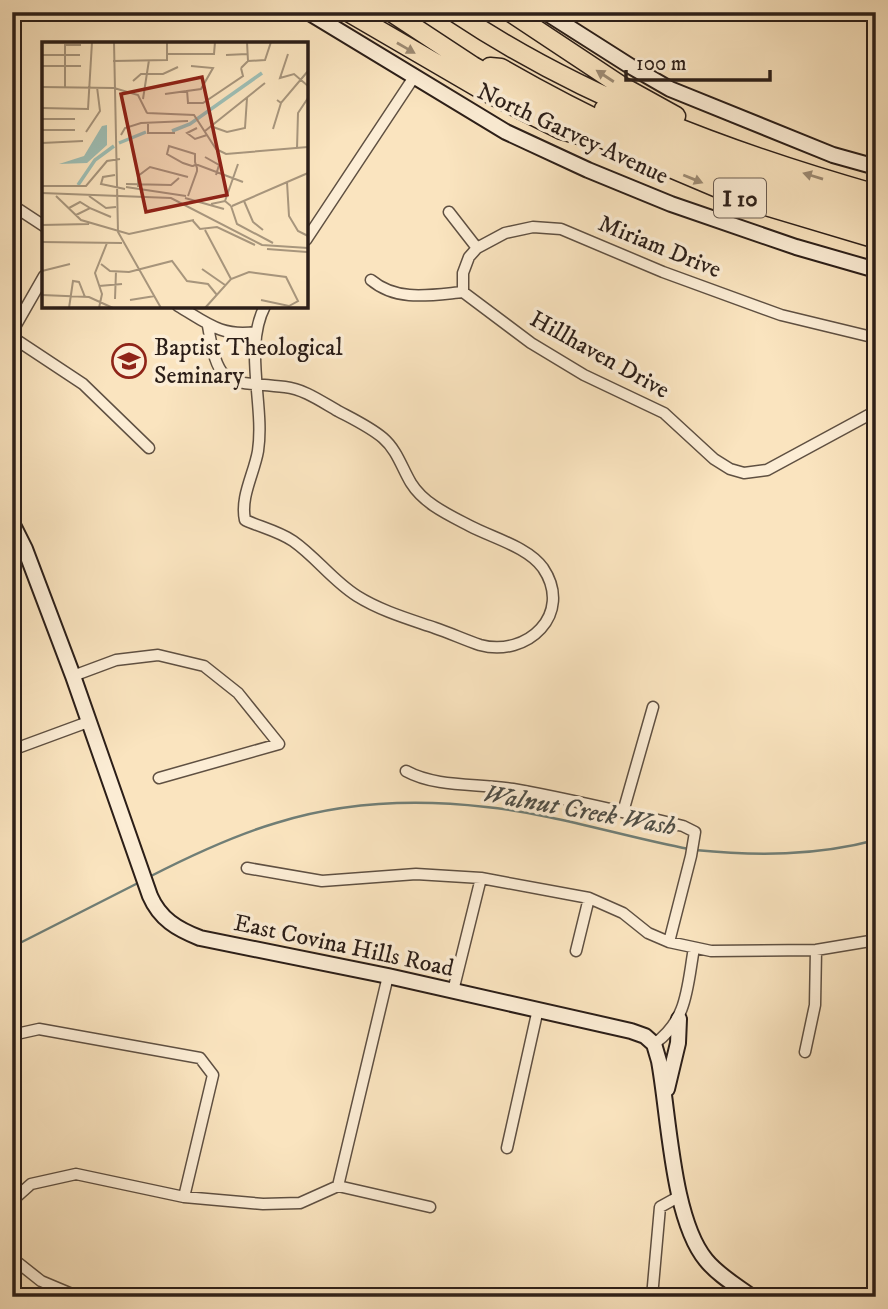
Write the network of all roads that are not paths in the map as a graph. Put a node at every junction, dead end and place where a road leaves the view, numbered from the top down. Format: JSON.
{"nodes":[{"id":1,"x":308,"y":12,"type":"edge"},
{"id":2,"x":348,"y":12,"type":"edge"},
{"id":3,"x":391,"y":12,"type":"edge"},
{"id":4,"x":454,"y":12,"type":"edge"},
{"id":5,"x":510,"y":12,"type":"edge"},
{"id":6,"x":545,"y":12,"type":"edge"},
{"id":7,"x":492,"y":35,"type":"junction"},
{"id":8,"x":473,"y":66,"type":"junction"},
{"id":9,"x":414,"y":77,"type":"junction"},
{"id":10,"x":608,"y":142,"type":"junction"},
{"id":11,"x":750,"y":156,"type":"junction"},
{"id":12,"x":876,"y":167,"type":"edge"},
{"id":13,"x":876,"y":194,"type":"edge"},
{"id":14,"x":12,"y":205,"type":"edge"},
{"id":15,"x":449,"y":212,"type":"dead end"},
{"id":16,"x":876,"y":212,"type":"edge"},
{"id":17,"x":876,"y":224,"type":"edge"},
{"id":18,"x":42,"y":225,"type":"edge"},
{"id":19,"x":308,"y":237,"type":"edge"},
{"id":20,"x":876,"y":239,"type":"edge"},
{"id":21,"x":477,"y":248,"type":"junction"},
{"id":22,"x":876,"y":270,"type":"edge"},
{"id":23,"x":42,"y":280,"type":"edge"},
{"id":24,"x":370,"y":280,"type":"dead end"},
{"id":25,"x":463,"y":292,"type":"junction"},
{"id":26,"x":185,"y":308,"type":"edge"},
{"id":27,"x":264,"y":308,"type":"edge"},
{"id":28,"x":208,"y":326,"type":"junction"},
{"id":29,"x":256,"y":332,"type":"junction"},
{"id":30,"x":12,"y":334,"type":"edge"},
{"id":31,"x":876,"y":338,"type":"edge"},
{"id":32,"x":253,"y":386,"type":"junction"},
{"id":33,"x":876,"y":411,"type":"edge"},
{"id":34,"x":149,"y":448,"type":"dead end"},
{"id":35,"x":12,"y":523,"type":"edge"},
{"id":36,"x":73,"y":676,"type":"junction"},
{"id":37,"x":653,"y":707,"type":"dead end"},
{"id":38,"x":88,"y":722,"type":"junction"},
{"id":39,"x":12,"y":750,"type":"edge"},
{"id":40,"x":406,"y":771,"type":"dead end"},
{"id":41,"x":159,"y":778,"type":"dead end"},
{"id":42,"x":623,"y":812,"type":"junction"},
{"id":43,"x":247,"y":868,"type":"dead end"},
{"id":44,"x":481,"y":878,"type":"junction"},
{"id":45,"x":589,"y":898,"type":"junction"},
{"id":46,"x":876,"y":940,"type":"edge"},
{"id":47,"x":669,"y":942,"type":"junction"},
{"id":48,"x":694,"y":948,"type":"junction"},
{"id":49,"x":816,"y":950,"type":"junction"},
{"id":50,"x":576,"y":951,"type":"dead end"},
{"id":51,"x":388,"y":975,"type":"junction"},
{"id":52,"x":453,"y":991,"type":"junction"},
{"id":53,"x":538,"y":1009,"type":"junction"},
{"id":54,"x":679,"y":1019,"type":"junction"},
{"id":55,"x":12,"y":1035,"type":"edge"},
{"id":56,"x":654,"y":1044,"type":"junction"},
{"id":57,"x":805,"y":1052,"type":"dead end"},
{"id":58,"x":665,"y":1094,"type":"junction"},
{"id":59,"x":507,"y":1148,"type":"dead end"},
{"id":60,"x":338,"y":1186,"type":"junction"},
{"id":61,"x":680,"y":1196,"type":"junction"},
{"id":62,"x":184,"y":1198,"type":"junction"},
{"id":63,"x":12,"y":1201,"type":"edge"},
{"id":64,"x":430,"y":1207,"type":"dead end"},
{"id":65,"x":12,"y":1258,"type":"edge"},
{"id":66,"x":79,"y":1297,"type":"edge"},
{"id":67,"x":652,"y":1297,"type":"edge"},
{"id":68,"x":752,"y":1297,"type":"edge"}],
"edges":[{"from":1,"to":9,"type":"street","name":"North Garvey Avenue"},
{"from":2,"to":10,"type":"highway","one_way":true},
{"from":3,"to":8,"type":"highway","number":"I 10"},
{"from":4,"to":7,"type":"highway","number":"I 10"},
{"from":11,"to":5,"type":"highway","one_way":true},
{"from":6,"to":12,"type":"street"},
{"from":7,"to":11,"type":"highway","number":"I 10"},
{"from":7,"to":16,"type":"highway"},
{"from":8,"to":10,"type":"highway","number":"I 10"},
{"from":8,"to":17,"type":"highway"},
{"from":9,"to":19,"type":"street"},
{"from":9,"to":22,"type":"street","name":"North Garvey Avenue"},
{"from":10,"to":20,"type":"highway","number":"I 10","one_way":true},
{"from":13,"to":11,"type":"highway","number":"I 10","one_way":true},
{"from":14,"to":18,"type":"street"},
{"from":15,"to":21,"type":"street"},
{"from":21,"to":25,"type":"street"},
{"from":21,"to":31,"type":"street","name":"Miriam Drive"},
{"from":23,"to":30,"type":"street"},
{"from":24,"to":25,"type":"street"},
{"from":25,"to":33,"type":"street","name":"Hillhaven Drive"},
{"from":26,"to":28,"type":"street"},
{"from":27,"to":29,"type":"street"},
{"from":28,"to":29,"type":"street"},
{"from":28,"to":32,"type":"street"},
{"from":29,"to":32,"type":"street"},
{"from":30,"to":34,"type":"street"},
{"from":32,"to":32,"type":"street"},
{"from":35,"to":36,"type":"street","name":"East Covina Hills Road"},
{"from":36,"to":38,"type":"street","name":"East Covina Hills Road"},
{"from":36,"to":41,"type":"street"},
{"from":37,"to":42,"type":"street"},
{"from":38,"to":39,"type":"street"},
{"from":38,"to":51,"type":"street","name":"East Covina Hills Road"},
{"from":40,"to":42,"type":"street"},
{"from":42,"to":47,"type":"street"},
{"from":43,"to":44,"type":"street"},
{"from":44,"to":45,"type":"street"},
{"from":44,"to":52,"type":"street"},
{"from":45,"to":47,"type":"street"},
{"from":45,"to":50,"type":"street"},
{"from":46,"to":49,"type":"street"},
{"from":47,"to":48,"type":"street"},
{"from":48,"to":49,"type":"street"},
{"from":48,"to":54,"type":"street"},
{"from":49,"to":57,"type":"street"},
{"from":51,"to":52,"type":"street","name":"East Covina Hills Road"},
{"from":51,"to":60,"type":"street"},
{"from":52,"to":53,"type":"street","name":"East Covina Hills Road"},
{"from":53,"to":56,"type":"street","name":"East Covina Hills Road"},
{"from":53,"to":59,"type":"street"},
{"from":54,"to":56,"type":"street"},
{"from":54,"to":58,"type":"street"},
{"from":55,"to":62,"type":"street"},
{"from":56,"to":58,"type":"street"},
{"from":58,"to":61,"type":"street"},
{"from":60,"to":62,"type":"street"},
{"from":60,"to":64,"type":"street"},
{"from":61,"to":67,"type":"street"},
{"from":61,"to":68,"type":"street"},
{"from":62,"to":63,"type":"street"},
{"from":65,"to":66,"type":"street"}]}
